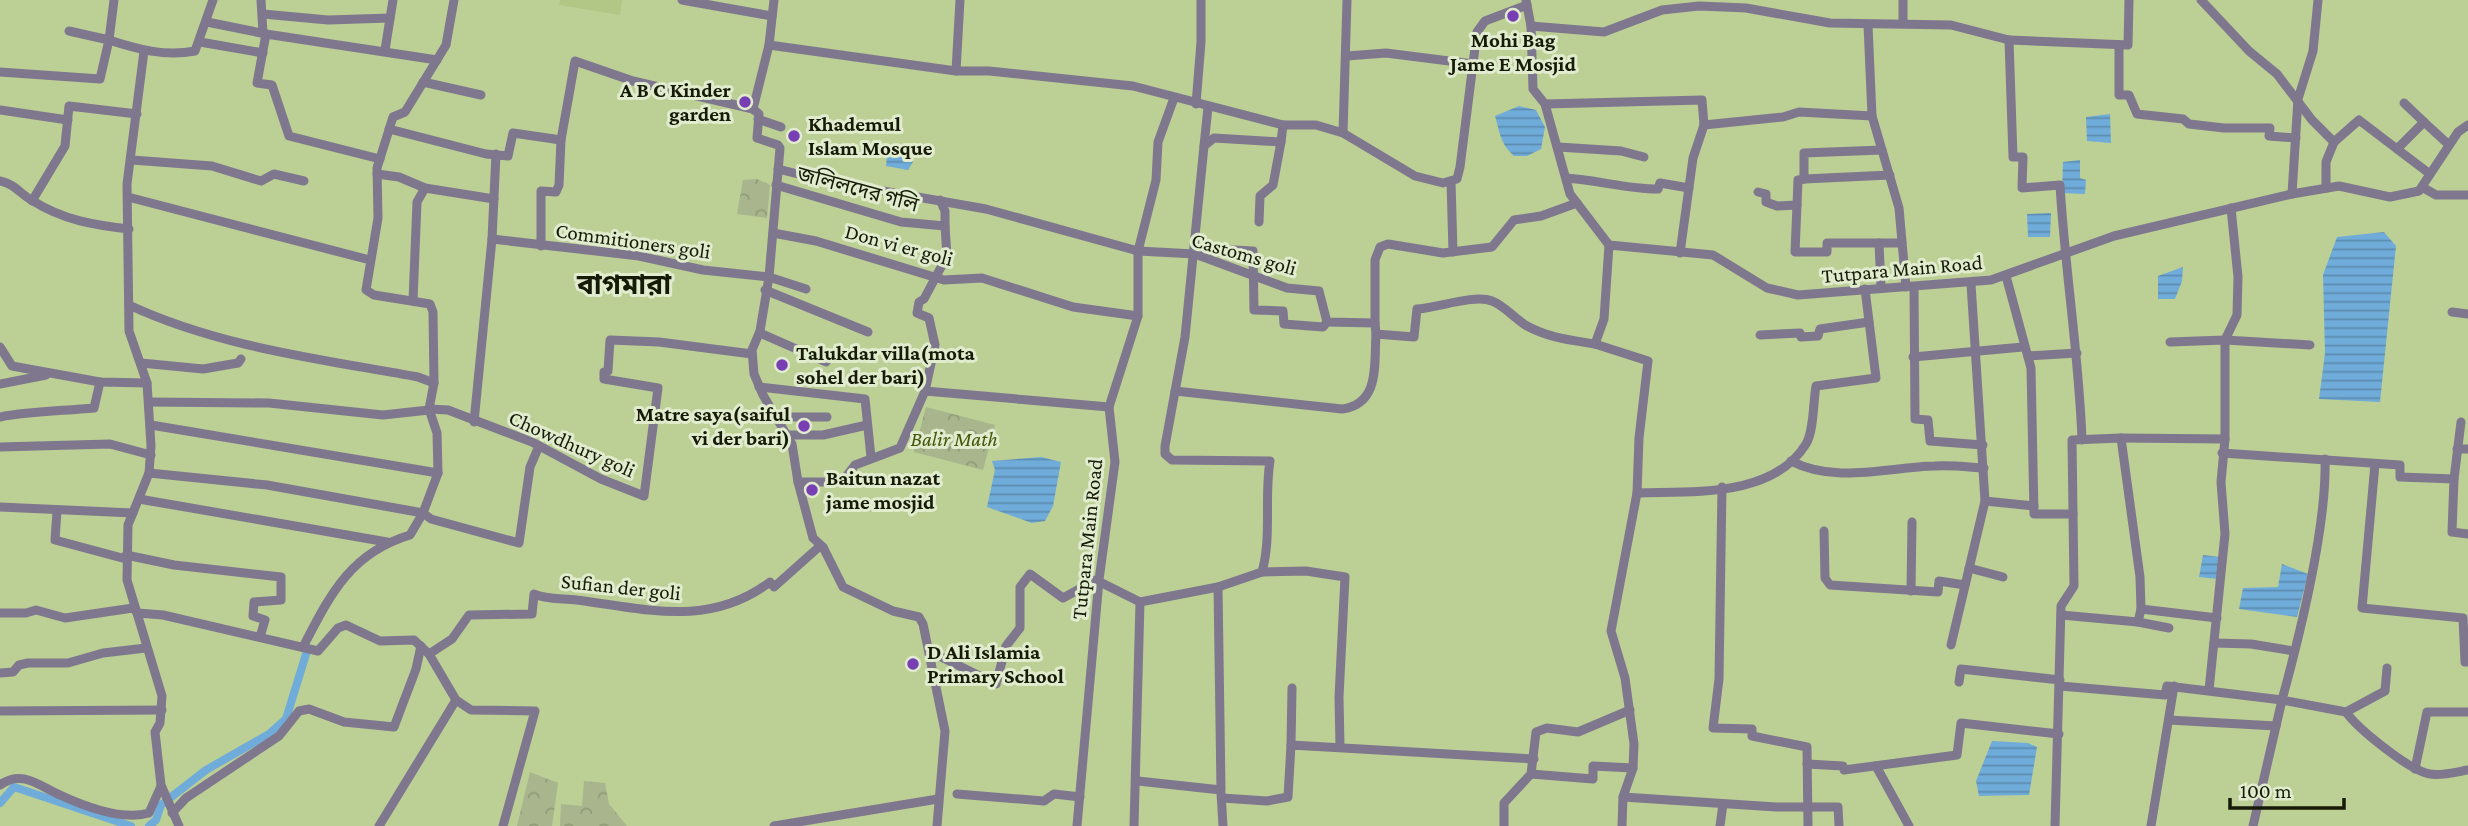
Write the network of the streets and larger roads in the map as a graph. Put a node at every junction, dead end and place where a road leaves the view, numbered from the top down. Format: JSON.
{"nodes":[{"id":1,"x":114,"y":0,"type":"edge"},
{"id":2,"x":213,"y":0,"type":"edge"},
{"id":3,"x":261,"y":0,"type":"edge"},
{"id":4,"x":393,"y":0,"type":"edge"},
{"id":5,"x":454,"y":0,"type":"edge"},
{"id":6,"x":682,"y":0,"type":"edge"},
{"id":7,"x":774,"y":0,"type":"edge"},
{"id":8,"x":960,"y":0,"type":"edge"},
{"id":9,"x":1200,"y":0,"type":"edge"},
{"id":10,"x":1347,"y":0,"type":"edge"},
{"id":11,"x":1903,"y":0,"type":"edge"},
{"id":12,"x":2129,"y":0,"type":"edge"},
{"id":13,"x":2201,"y":0,"type":"edge"},
{"id":14,"x":2318,"y":0,"type":"edge"},
{"id":15,"x":1527,"y":2,"type":"edge"},
{"id":16,"x":263,"y":14,"type":"junction"},
{"id":17,"x":772,"y":16,"type":"junction"},
{"id":18,"x":390,"y":18,"type":"junction"},
{"id":19,"x":207,"y":22,"type":"junction"},
{"id":20,"x":1903,"y":23,"type":"junction"},
{"id":21,"x":1868,"y":25,"type":"junction"},
{"id":22,"x":1531,"y":26,"type":"junction"},
{"id":23,"x":69,"y":31,"type":"dead end"},
{"id":24,"x":265,"y":33,"type":"junction"},
{"id":25,"x":109,"y":40,"type":"junction"},
{"id":26,"x":2008,"y":40,"type":"junction"},
{"id":27,"x":200,"y":42,"type":"junction"},
{"id":28,"x":769,"y":45,"type":"junction"},
{"id":29,"x":2119,"y":45,"type":"junction"},
{"id":30,"x":385,"y":50,"type":"junction"},
{"id":31,"x":144,"y":51,"type":"junction"},
{"id":32,"x":262,"y":53,"type":"junction"},
{"id":33,"x":1347,"y":56,"type":"junction"},
{"id":34,"x":437,"y":60,"type":"junction"},
{"id":35,"x":1473,"y":64,"type":"junction"},
{"id":36,"x":956,"y":71,"type":"junction"},
{"id":37,"x":0,"y":72,"type":"edge"},
{"id":38,"x":423,"y":82,"type":"junction"},
{"id":39,"x":481,"y":95,"type":"dead end"},
{"id":40,"x":1174,"y":99,"type":"junction"},
{"id":41,"x":2298,"y":99,"type":"junction"},
{"id":42,"x":2404,"y":103,"type":"dead end"},
{"id":43,"x":1196,"y":104,"type":"junction"},
{"id":44,"x":1545,"y":104,"type":"junction"},
{"id":45,"x":1208,"y":107,"type":"junction"},
{"id":46,"x":752,"y":109,"type":"junction"},
{"id":47,"x":0,"y":110,"type":"edge"},
{"id":48,"x":137,"y":114,"type":"junction"},
{"id":49,"x":1872,"y":116,"type":"junction"},
{"id":50,"x":758,"y":119,"type":"junction"},
{"id":51,"x":68,"y":120,"type":"junction"},
{"id":52,"x":2424,"y":122,"type":"junction"},
{"id":53,"x":1283,"y":125,"type":"junction"},
{"id":54,"x":1704,"y":125,"type":"junction"},
{"id":55,"x":2468,"y":125,"type":"edge"},
{"id":56,"x":782,"y":127,"type":"dead end"},
{"id":57,"x":389,"y":129,"type":"junction"},
{"id":58,"x":1343,"y":133,"type":"junction"},
{"id":59,"x":2296,"y":138,"type":"junction"},
{"id":60,"x":561,"y":140,"type":"junction"},
{"id":61,"x":1281,"y":142,"type":"junction"},
{"id":62,"x":2334,"y":142,"type":"junction"},
{"id":63,"x":2449,"y":145,"type":"junction"},
{"id":64,"x":1204,"y":146,"type":"junction"},
{"id":65,"x":1558,"y":147,"type":"junction"},
{"id":66,"x":2397,"y":149,"type":"junction"},
{"id":67,"x":1882,"y":150,"type":"junction"},
{"id":68,"x":496,"y":155,"type":"junction"},
{"id":69,"x":1644,"y":157,"type":"dead end"},
{"id":70,"x":380,"y":159,"type":"junction"},
{"id":71,"x":132,"y":160,"type":"junction"},
{"id":72,"x":778,"y":169,"type":"junction"},
{"id":73,"x":377,"y":174,"type":"junction"},
{"id":74,"x":2430,"y":174,"type":"junction"},
{"id":75,"x":1889,"y":175,"type":"junction"},
{"id":76,"x":1566,"y":178,"type":"junction"},
{"id":77,"x":1804,"y":179,"type":"junction"},
{"id":78,"x":0,"y":181,"type":"edge"},
{"id":79,"x":304,"y":181,"type":"dead end"},
{"id":80,"x":1451,"y":181,"type":"junction"},
{"id":81,"x":776,"y":185,"type":"junction"},
{"id":82,"x":2422,"y":187,"type":"junction"},
{"id":83,"x":425,"y":188,"type":"junction"},
{"id":84,"x":1689,"y":188,"type":"junction"},
{"id":85,"x":2326,"y":188,"type":"junction"},
{"id":86,"x":1758,"y":192,"type":"dead end"},
{"id":87,"x":2292,"y":194,"type":"junction"},
{"id":88,"x":2468,"y":195,"type":"edge"},
{"id":89,"x":128,"y":198,"type":"junction"},
{"id":90,"x":494,"y":200,"type":"junction"},
{"id":91,"x":940,"y":200,"type":"junction"},
{"id":92,"x":32,"y":201,"type":"junction"},
{"id":93,"x":1577,"y":202,"type":"junction"},
{"id":94,"x":1797,"y":205,"type":"junction"},
{"id":95,"x":2231,"y":208,"type":"junction"},
{"id":96,"x":1259,"y":222,"type":"dead end"},
{"id":97,"x":945,"y":226,"type":"junction"},
{"id":98,"x":128,"y":229,"type":"junction"},
{"id":99,"x":773,"y":233,"type":"junction"},
{"id":100,"x":492,"y":239,"type":"junction"},
{"id":101,"x":1879,"y":243,"type":"junction"},
{"id":102,"x":1902,"y":243,"type":"junction"},
{"id":103,"x":1609,"y":245,"type":"junction"},
{"id":104,"x":541,"y":246,"type":"junction"},
{"id":105,"x":1138,"y":251,"type":"junction"},
{"id":106,"x":1195,"y":251,"type":"junction"},
{"id":107,"x":1453,"y":252,"type":"junction"},
{"id":108,"x":1680,"y":253,"type":"junction"},
{"id":109,"x":2064,"y":255,"type":"junction"},
{"id":110,"x":370,"y":260,"type":"junction"},
{"id":111,"x":1254,"y":274,"type":"junction"},
{"id":112,"x":2006,"y":276,"type":"junction"},
{"id":113,"x":769,"y":277,"type":"junction"},
{"id":114,"x":934,"y":277,"type":"junction"},
{"id":115,"x":1971,"y":284,"type":"junction"},
{"id":116,"x":1881,"y":287,"type":"junction"},
{"id":117,"x":1910,"y":287,"type":"junction"},
{"id":118,"x":806,"y":289,"type":"dead end"},
{"id":119,"x":1866,"y":289,"type":"junction"},
{"id":120,"x":765,"y":290,"type":"junction"},
{"id":121,"x":413,"y":301,"type":"junction"},
{"id":122,"x":129,"y":304,"type":"junction"},
{"id":123,"x":2452,"y":312,"type":"dead end"},
{"id":124,"x":2468,"y":314,"type":"edge"},
{"id":125,"x":1138,"y":316,"type":"junction"},
{"id":126,"x":1327,"y":322,"type":"junction"},
{"id":127,"x":1869,"y":322,"type":"junction"},
{"id":128,"x":1375,"y":323,"type":"junction"},
{"id":129,"x":760,"y":332,"type":"junction"},
{"id":130,"x":868,"y":332,"type":"dead end"},
{"id":131,"x":1376,"y":334,"type":"junction"},
{"id":132,"x":1760,"y":335,"type":"dead end"},
{"id":133,"x":2225,"y":340,"type":"junction"},
{"id":134,"x":2169,"y":342,"type":"dead end"},
{"id":135,"x":1595,"y":344,"type":"junction"},
{"id":136,"x":2310,"y":345,"type":"dead end"},
{"id":137,"x":0,"y":347,"type":"edge"},
{"id":138,"x":2026,"y":351,"type":"junction"},
{"id":139,"x":1973,"y":352,"type":"junction"},
{"id":140,"x":2077,"y":353,"type":"junction"},
{"id":141,"x":752,"y":354,"type":"junction"},
{"id":142,"x":1913,"y":357,"type":"junction"},
{"id":143,"x":241,"y":359,"type":"dead end"},
{"id":144,"x":826,"y":362,"type":"dead end"},
{"id":145,"x":141,"y":363,"type":"junction"},
{"id":146,"x":51,"y":374,"type":"junction"},
{"id":147,"x":100,"y":382,"type":"junction"},
{"id":148,"x":148,"y":383,"type":"junction"},
{"id":149,"x":434,"y":383,"type":"junction"},
{"id":150,"x":0,"y":384,"type":"edge"},
{"id":151,"x":759,"y":387,"type":"junction"},
{"id":152,"x":926,"y":391,"type":"junction"},
{"id":153,"x":1175,"y":391,"type":"junction"},
{"id":154,"x":149,"y":402,"type":"junction"},
{"id":155,"x":1109,"y":407,"type":"junction"},
{"id":156,"x":429,"y":410,"type":"junction"},
{"id":157,"x":0,"y":417,"type":"edge"},
{"id":158,"x":776,"y":417,"type":"junction"},
{"id":159,"x":827,"y":417,"type":"dead end"},
{"id":160,"x":474,"y":422,"type":"junction"},
{"id":161,"x":2461,"y":422,"type":"dead end"},
{"id":162,"x":151,"y":425,"type":"junction"},
{"id":163,"x":867,"y":425,"type":"junction"},
{"id":164,"x":787,"y":435,"type":"junction"},
{"id":165,"x":2121,"y":438,"type":"junction"},
{"id":166,"x":2225,"y":439,"type":"junction"},
{"id":167,"x":2082,"y":440,"type":"junction"},
{"id":168,"x":1983,"y":445,"type":"junction"},
{"id":169,"x":539,"y":446,"type":"junction"},
{"id":170,"x":0,"y":447,"type":"edge"},
{"id":171,"x":2457,"y":449,"type":"junction"},
{"id":172,"x":2468,"y":449,"type":"edge"},
{"id":173,"x":2222,"y":453,"type":"junction"},
{"id":174,"x":151,"y":455,"type":"junction"},
{"id":175,"x":870,"y":457,"type":"junction"},
{"id":176,"x":2325,"y":460,"type":"junction"},
{"id":177,"x":1791,"y":461,"type":"junction"},
{"id":178,"x":2375,"y":464,"type":"junction"},
{"id":179,"x":1984,"y":468,"type":"junction"},
{"id":180,"x":149,"y":472,"type":"junction"},
{"id":181,"x":438,"y":473,"type":"junction"},
{"id":182,"x":2454,"y":479,"type":"junction"},
{"id":183,"x":798,"y":482,"type":"junction"},
{"id":184,"x":1722,"y":487,"type":"junction"},
{"id":185,"x":1637,"y":493,"type":"junction"},
{"id":186,"x":139,"y":499,"type":"junction"},
{"id":187,"x":1985,"y":501,"type":"junction"},
{"id":188,"x":2034,"y":506,"type":"junction"},
{"id":189,"x":0,"y":507,"type":"edge"},
{"id":190,"x":57,"y":511,"type":"junction"},
{"id":191,"x":133,"y":513,"type":"junction"},
{"id":192,"x":423,"y":513,"type":"junction"},
{"id":193,"x":2073,"y":514,"type":"junction"},
{"id":194,"x":1912,"y":522,"type":"dead end"},
{"id":195,"x":1824,"y":531,"type":"dead end"},
{"id":196,"x":2468,"y":534,"type":"edge"},
{"id":197,"x":387,"y":542,"type":"junction"},
{"id":198,"x":820,"y":546,"type":"junction"},
{"id":199,"x":126,"y":557,"type":"junction"},
{"id":200,"x":1969,"y":568,"type":"junction"},
{"id":201,"x":1262,"y":572,"type":"junction"},
{"id":202,"x":2003,"y":577,"type":"dead end"},
{"id":203,"x":1097,"y":580,"type":"junction"},
{"id":204,"x":1965,"y":585,"type":"junction"},
{"id":205,"x":1218,"y":587,"type":"junction"},
{"id":206,"x":1911,"y":591,"type":"junction"},
{"id":207,"x":1140,"y":601,"type":"junction"},
{"id":208,"x":133,"y":608,"type":"junction"},
{"id":209,"x":2141,"y":609,"type":"junction"},
{"id":210,"x":0,"y":613,"type":"edge"},
{"id":211,"x":2061,"y":615,"type":"junction"},
{"id":212,"x":2217,"y":618,"type":"junction"},
{"id":213,"x":2138,"y":622,"type":"junction"},
{"id":214,"x":2169,"y":628,"type":"dead end"},
{"id":215,"x":260,"y":637,"type":"junction"},
{"id":216,"x":2214,"y":643,"type":"junction"},
{"id":217,"x":1951,"y":645,"type":"dead end"},
{"id":218,"x":421,"y":646,"type":"junction"},
{"id":219,"x":303,"y":647,"type":"junction"},
{"id":220,"x":146,"y":648,"type":"junction"},
{"id":221,"x":929,"y":650,"type":"junction"},
{"id":222,"x":2294,"y":651,"type":"junction"},
{"id":223,"x":429,"y":654,"type":"junction"},
{"id":224,"x":2468,"y":662,"type":"edge"},
{"id":225,"x":2386,"y":668,"type":"dead end"},
{"id":226,"x":0,"y":673,"type":"edge"},
{"id":227,"x":1959,"y":681,"type":"dead end"},
{"id":228,"x":2060,"y":683,"type":"junction"},
{"id":229,"x":2174,"y":686,"type":"junction"},
{"id":230,"x":1292,"y":688,"type":"dead end"},
{"id":231,"x":2209,"y":690,"type":"junction"},
{"id":232,"x":2282,"y":700,"type":"junction"},
{"id":233,"x":456,"y":701,"type":"junction"},
{"id":234,"x":162,"y":710,"type":"junction"},
{"id":235,"x":1630,"y":710,"type":"junction"},
{"id":236,"x":0,"y":711,"type":"edge"},
{"id":237,"x":2346,"y":712,"type":"junction"},
{"id":238,"x":2468,"y":712,"type":"edge"},
{"id":239,"x":2169,"y":720,"type":"junction"},
{"id":240,"x":2276,"y":726,"type":"junction"},
{"id":241,"x":2059,"y":734,"type":"junction"},
{"id":242,"x":1291,"y":745,"type":"junction"},
{"id":243,"x":1340,"y":747,"type":"junction"},
{"id":244,"x":1534,"y":759,"type":"junction"},
{"id":245,"x":1807,"y":764,"type":"junction"},
{"id":246,"x":1876,"y":766,"type":"junction"},
{"id":247,"x":1633,"y":768,"type":"junction"},
{"id":248,"x":2414,"y":769,"type":"junction"},
{"id":249,"x":2468,"y":770,"type":"edge"},
{"id":250,"x":1531,"y":774,"type":"junction"},
{"id":251,"x":1138,"y":781,"type":"junction"},
{"id":252,"x":0,"y":785,"type":"edge"},
{"id":253,"x":162,"y":789,"type":"junction"},
{"id":254,"x":957,"y":794,"type":"dead end"},
{"id":255,"x":1221,"y":794,"type":"junction"},
{"id":256,"x":1080,"y":797,"type":"junction"},
{"id":257,"x":1623,"y":797,"type":"junction"},
{"id":258,"x":938,"y":799,"type":"junction"},
{"id":259,"x":1723,"y":804,"type":"junction"},
{"id":260,"x":1810,"y":808,"type":"junction"},
{"id":261,"x":172,"y":810,"type":"junction"},
{"id":262,"x":179,"y":826,"type":"edge"},
{"id":263,"x":379,"y":826,"type":"edge"},
{"id":264,"x":503,"y":826,"type":"edge"},
{"id":265,"x":774,"y":826,"type":"edge"},
{"id":266,"x":937,"y":826,"type":"edge"},
{"id":267,"x":1077,"y":826,"type":"edge"},
{"id":268,"x":1135,"y":826,"type":"edge"},
{"id":269,"x":1223,"y":826,"type":"edge"},
{"id":270,"x":1504,"y":826,"type":"edge"},
{"id":271,"x":1622,"y":826,"type":"edge"},
{"id":272,"x":1720,"y":826,"type":"edge"},
{"id":273,"x":1808,"y":826,"type":"edge"},
{"id":274,"x":1839,"y":826,"type":"edge"},
{"id":275,"x":1909,"y":826,"type":"edge"},
{"id":276,"x":2054,"y":826,"type":"edge"},
{"id":277,"x":2151,"y":826,"type":"edge"},
{"id":278,"x":2253,"y":826,"type":"edge"}],
"edges":[{"from":1,"to":25,"type":"street"},
{"from":2,"to":19,"type":"street"},
{"from":3,"to":16,"type":"street"},
{"from":4,"to":18,"type":"street"},
{"from":5,"to":34,"type":"street"},
{"from":6,"to":17,"type":"street"},
{"from":7,"to":17,"type":"street"},
{"from":8,"to":36,"type":"street"},
{"from":9,"to":43,"type":"street"},
{"from":10,"to":33,"type":"street"},
{"from":11,"to":20,"type":"street"},
{"from":12,"to":29,"type":"street"},
{"from":13,"to":41,"type":"street"},
{"from":14,"to":41,"type":"street"},
{"from":15,"to":22,"type":"street"},
{"from":15,"to":35,"type":"street"},
{"from":16,"to":18,"type":"street"},
{"from":16,"to":24,"type":"street"},
{"from":17,"to":28,"type":"street"},
{"from":18,"to":30,"type":"street"},
{"from":19,"to":24,"type":"street"},
{"from":19,"to":27,"type":"street"},
{"from":20,"to":21,"type":"street"},
{"from":20,"to":26,"type":"street"},
{"from":21,"to":22,"type":"street"},
{"from":21,"to":49,"type":"street"},
{"from":22,"to":44,"type":"street"},
{"from":23,"to":25,"type":"street"},
{"from":24,"to":30,"type":"street"},
{"from":24,"to":32,"type":"street"},
{"from":25,"to":31,"type":"street"},
{"from":25,"to":37,"type":"street"},
{"from":26,"to":29,"type":"street"},
{"from":26,"to":109,"type":"street"},
{"from":27,"to":31,"type":"street"},
{"from":27,"to":32,"type":"street"},
{"from":28,"to":36,"type":"street"},
{"from":28,"to":46,"type":"street"},
{"from":29,"to":59,"type":"street"},
{"from":30,"to":34,"type":"street"},
{"from":31,"to":48,"type":"street"},
{"from":32,"to":70,"type":"street"},
{"from":33,"to":35,"type":"street"},
{"from":33,"to":58,"type":"street"},
{"from":34,"to":38,"type":"street"},
{"from":35,"to":80,"type":"street"},
{"from":36,"to":40,"type":"street"},
{"from":38,"to":39,"type":"street"},
{"from":38,"to":57,"type":"street"},
{"from":40,"to":43,"type":"street"},
{"from":40,"to":105,"type":"street","name":"Tutpara Main Road"},
{"from":41,"to":59,"type":"street"},
{"from":41,"to":62,"type":"street"},
{"from":42,"to":52,"type":"street"},
{"from":43,"to":45,"type":"street"},
{"from":44,"to":54,"type":"street"},
{"from":44,"to":65,"type":"street"},
{"from":45,"to":53,"type":"street"},
{"from":45,"to":64,"type":"street"},
{"from":46,"to":50,"type":"street"},
{"from":46,"to":60,"type":"street"},
{"from":47,"to":51,"type":"street"},
{"from":48,"to":51,"type":"street"},
{"from":48,"to":71,"type":"street"},
{"from":49,"to":54,"type":"street"},
{"from":49,"to":67,"type":"street"},
{"from":50,"to":56,"type":"street"},
{"from":50,"to":72,"type":"street"},
{"from":51,"to":92,"type":"street"},
{"from":52,"to":63,"type":"street"},
{"from":52,"to":66,"type":"street"},
{"from":53,"to":58,"type":"street"},
{"from":53,"to":61,"type":"street"},
{"from":54,"to":84,"type":"street"},
{"from":55,"to":63,"type":"street"},
{"from":57,"to":68,"type":"street"},
{"from":57,"to":70,"type":"street"},
{"from":58,"to":80,"type":"street"},
{"from":59,"to":87,"type":"street"},
{"from":60,"to":68,"type":"street"},
{"from":60,"to":104,"type":"street"},
{"from":61,"to":64,"type":"street"},
{"from":61,"to":96,"type":"street"},
{"from":62,"to":66,"type":"street"},
{"from":62,"to":85,"type":"street"},
{"from":63,"to":74,"type":"street"},
{"from":64,"to":106,"type":"street"},
{"from":65,"to":69,"type":"street"},
{"from":65,"to":76,"type":"street"},
{"from":66,"to":74,"type":"street"},
{"from":67,"to":75,"type":"street"},
{"from":67,"to":77,"type":"street"},
{"from":68,"to":90,"type":"street"},
{"from":70,"to":73,"type":"street"},
{"from":71,"to":79,"type":"street"},
{"from":71,"to":89,"type":"street"},
{"from":72,"to":81,"type":"street"},
{"from":72,"to":91,"type":"street","name":"Castoms goli"},
{"from":73,"to":83,"type":"street"},
{"from":73,"to":110,"type":"street"},
{"from":74,"to":82,"type":"street"},
{"from":75,"to":77,"type":"street"},
{"from":75,"to":102,"type":"street"},
{"from":76,"to":84,"type":"street"},
{"from":76,"to":93,"type":"street"},
{"from":77,"to":94,"type":"street"},
{"from":78,"to":92,"type":"street"},
{"from":80,"to":107,"type":"street"},
{"from":81,"to":97,"type":"street","name":"জলিলদের গলি"},
{"from":81,"to":99,"type":"street"},
{"from":82,"to":85,"type":"street","name":"Tutpara Main Road"},
{"from":82,"to":88,"type":"street"},
{"from":83,"to":90,"type":"street"},
{"from":83,"to":121,"type":"street"},
{"from":84,"to":108,"type":"street"},
{"from":85,"to":87,"type":"street","name":"Tutpara Main Road"},
{"from":86,"to":94,"type":"street"},
{"from":87,"to":95,"type":"street","name":"Tutpara Main Road"},
{"from":89,"to":98,"type":"street"},
{"from":89,"to":110,"type":"street"},
{"from":90,"to":100,"type":"street"},
{"from":91,"to":97,"type":"street","name":"জলিলদের গলি"},
{"from":91,"to":105,"type":"street","name":"Castoms goli"},
{"from":92,"to":98,"type":"street"},
{"from":93,"to":103,"type":"street"},
{"from":93,"to":107,"type":"street"},
{"from":94,"to":101,"type":"street"},
{"from":95,"to":109,"type":"street","name":"Tutpara Main Road"},
{"from":95,"to":133,"type":"street"},
{"from":97,"to":114,"type":"street"},
{"from":98,"to":122,"type":"street"},
{"from":99,"to":113,"type":"street"},
{"from":99,"to":114,"type":"street","name":"Don vi er goli"},
{"from":100,"to":104,"type":"street","name":"Commitioners goli"},
{"from":100,"to":160,"type":"street"},
{"from":101,"to":102,"type":"street"},
{"from":101,"to":116,"type":"street"},
{"from":102,"to":117,"type":"street"},
{"from":103,"to":108,"type":"street","name":"Tutpara Main Road"},
{"from":103,"to":135,"type":"street"},
{"from":104,"to":113,"type":"street","name":"Commitioners goli"},
{"from":105,"to":106,"type":"street","name":"Castoms goli"},
{"from":105,"to":125,"type":"street","name":"Tutpara Main Road"},
{"from":106,"to":111,"type":"street","name":"Castoms goli"},
{"from":106,"to":111,"type":"street"},
{"from":106,"to":153,"type":"street"},
{"from":107,"to":128,"type":"street"},
{"from":108,"to":119,"type":"street","name":"Tutpara Main Road"},
{"from":109,"to":112,"type":"street","name":"Tutpara Main Road"},
{"from":109,"to":140,"type":"street"},
{"from":110,"to":121,"type":"street"},
{"from":111,"to":126,"type":"street","name":"Castoms goli"},
{"from":111,"to":126,"type":"street"},
{"from":112,"to":115,"type":"street","name":"Tutpara Main Road"},
{"from":112,"to":138,"type":"street"},
{"from":113,"to":118,"type":"street","name":"Commitioners goli"},
{"from":113,"to":120,"type":"street"},
{"from":114,"to":125,"type":"street","name":"Don vi er goli"},
{"from":114,"to":152,"type":"street"},
{"from":115,"to":117,"type":"street","name":"Tutpara Main Road"},
{"from":115,"to":139,"type":"street"},
{"from":116,"to":117,"type":"street","name":"Tutpara Main Road"},
{"from":116,"to":119,"type":"street","name":"Tutpara Main Road"},
{"from":117,"to":142,"type":"street"},
{"from":119,"to":127,"type":"street"},
{"from":120,"to":129,"type":"street"},
{"from":120,"to":130,"type":"street"},
{"from":121,"to":149,"type":"street"},
{"from":122,"to":145,"type":"street"},
{"from":122,"to":149,"type":"street"},
{"from":123,"to":124,"type":"street"},
{"from":125,"to":155,"type":"street","name":"Tutpara Main Road"},
{"from":126,"to":128,"type":"street"},
{"from":127,"to":132,"type":"street"},
{"from":127,"to":177,"type":"street"},
{"from":128,"to":131,"type":"street"},
{"from":129,"to":141,"type":"street"},
{"from":129,"to":144,"type":"street"},
{"from":131,"to":135,"type":"street"},
{"from":131,"to":153,"type":"street"},
{"from":133,"to":134,"type":"street"},
{"from":133,"to":136,"type":"street"},
{"from":133,"to":166,"type":"street"},
{"from":135,"to":185,"type":"street"},
{"from":137,"to":146,"type":"street"},
{"from":138,"to":139,"type":"street"},
{"from":138,"to":140,"type":"street"},
{"from":138,"to":188,"type":"street"},
{"from":139,"to":142,"type":"street"},
{"from":139,"to":168,"type":"street"},
{"from":140,"to":167,"type":"street"},
{"from":141,"to":151,"type":"street"},
{"from":141,"to":169,"type":"street","name":"Chowdhury goli"},
{"from":142,"to":168,"type":"street"},
{"from":143,"to":145,"type":"street"},
{"from":145,"to":148,"type":"street"},
{"from":146,"to":147,"type":"street"},
{"from":146,"to":150,"type":"street"},
{"from":147,"to":148,"type":"street"},
{"from":147,"to":157,"type":"street"},
{"from":148,"to":154,"type":"street"},
{"from":149,"to":156,"type":"street"},
{"from":151,"to":158,"type":"street"},
{"from":151,"to":163,"type":"street"},
{"from":152,"to":155,"type":"street"},
{"from":152,"to":175,"type":"street"},
{"from":153,"to":201,"type":"street"},
{"from":154,"to":156,"type":"street","name":"Chowdhury goli"},
{"from":154,"to":162,"type":"street"},
{"from":155,"to":203,"type":"street","name":"Tutpara Main Road"},
{"from":156,"to":160,"type":"street","name":"Chowdhury goli"},
{"from":156,"to":181,"type":"street"},
{"from":158,"to":159,"type":"street"},
{"from":158,"to":164,"type":"street"},
{"from":160,"to":169,"type":"street","name":"Chowdhury goli"},
{"from":161,"to":171,"type":"street"},
{"from":162,"to":174,"type":"street"},
{"from":162,"to":181,"type":"street"},
{"from":163,"to":164,"type":"street"},
{"from":163,"to":175,"type":"street"},
{"from":164,"to":183,"type":"street"},
{"from":165,"to":166,"type":"street"},
{"from":165,"to":167,"type":"street"},
{"from":165,"to":209,"type":"street"},
{"from":166,"to":173,"type":"street"},
{"from":167,"to":193,"type":"street"},
{"from":168,"to":179,"type":"street"},
{"from":169,"to":192,"type":"street"},
{"from":170,"to":174,"type":"street"},
{"from":171,"to":172,"type":"street"},
{"from":171,"to":182,"type":"street"},
{"from":173,"to":176,"type":"street"},
{"from":173,"to":212,"type":"street"},
{"from":174,"to":180,"type":"street"},
{"from":175,"to":183,"type":"street"},
{"from":176,"to":178,"type":"street"},
{"from":176,"to":222,"type":"street"},
{"from":177,"to":179,"type":"street"},
{"from":177,"to":184,"type":"street"},
{"from":178,"to":182,"type":"street"},
{"from":178,"to":224,"type":"street"},
{"from":179,"to":187,"type":"street"},
{"from":180,"to":186,"type":"street"},
{"from":180,"to":192,"type":"street"},
{"from":181,"to":192,"type":"street"},
{"from":182,"to":196,"type":"street"},
{"from":183,"to":198,"type":"street"},
{"from":184,"to":185,"type":"street"},
{"from":184,"to":245,"type":"street"},
{"from":185,"to":235,"type":"street"},
{"from":186,"to":191,"type":"street"},
{"from":186,"to":197,"type":"street"},
{"from":187,"to":188,"type":"street"},
{"from":187,"to":200,"type":"street"},
{"from":188,"to":193,"type":"street"},
{"from":189,"to":190,"type":"street"},
{"from":190,"to":191,"type":"street"},
{"from":190,"to":199,"type":"street"},
{"from":191,"to":199,"type":"street"},
{"from":192,"to":197,"type":"street"},
{"from":193,"to":211,"type":"street"},
{"from":194,"to":206,"type":"street"},
{"from":195,"to":206,"type":"street"},
{"from":197,"to":219,"type":"street"},
{"from":198,"to":221,"type":"street"},
{"from":198,"to":223,"type":"street","name":"Sufian der goli"},
{"from":199,"to":208,"type":"street"},
{"from":199,"to":215,"type":"street"},
{"from":200,"to":202,"type":"street"},
{"from":200,"to":204,"type":"street"},
{"from":201,"to":205,"type":"street"},
{"from":201,"to":243,"type":"street"},
{"from":203,"to":207,"type":"street"},
{"from":203,"to":221,"type":"street"},
{"from":203,"to":256,"type":"street","name":"Tutpara Main Road"},
{"from":204,"to":206,"type":"street"},
{"from":204,"to":217,"type":"street"},
{"from":205,"to":207,"type":"street"},
{"from":205,"to":255,"type":"street"},
{"from":207,"to":251,"type":"street"},
{"from":208,"to":210,"type":"street"},
{"from":208,"to":215,"type":"street"},
{"from":208,"to":220,"type":"street"},
{"from":209,"to":212,"type":"street"},
{"from":209,"to":213,"type":"street"},
{"from":211,"to":213,"type":"street"},
{"from":211,"to":228,"type":"street"},
{"from":212,"to":216,"type":"street"},
{"from":213,"to":214,"type":"street"},
{"from":215,"to":219,"type":"street"},
{"from":216,"to":222,"type":"street"},
{"from":216,"to":231,"type":"street"},
{"from":218,"to":219,"type":"street"},
{"from":218,"to":223,"type":"street"},
{"from":218,"to":261,"type":"street"},
{"from":220,"to":226,"type":"street"},
{"from":220,"to":234,"type":"street"},
{"from":221,"to":258,"type":"street"},
{"from":222,"to":232,"type":"street"},
{"from":223,"to":233,"type":"street"},
{"from":225,"to":237,"type":"street"},
{"from":227,"to":228,"type":"street"},
{"from":228,"to":229,"type":"street"},
{"from":228,"to":241,"type":"street"},
{"from":229,"to":231,"type":"street"},
{"from":229,"to":239,"type":"street"},
{"from":230,"to":242,"type":"street"},
{"from":231,"to":232,"type":"street"},
{"from":232,"to":237,"type":"street"},
{"from":232,"to":240,"type":"street"},
{"from":233,"to":263,"type":"street"},
{"from":233,"to":264,"type":"street"},
{"from":234,"to":236,"type":"street"},
{"from":234,"to":253,"type":"street"},
{"from":235,"to":244,"type":"street"},
{"from":235,"to":247,"type":"street"},
{"from":237,"to":248,"type":"street"},
{"from":238,"to":248,"type":"street"},
{"from":239,"to":240,"type":"street"},
{"from":239,"to":277,"type":"street"},
{"from":240,"to":278,"type":"street"},
{"from":241,"to":246,"type":"street"},
{"from":241,"to":276,"type":"street"},
{"from":242,"to":243,"type":"street"},
{"from":242,"to":255,"type":"street"},
{"from":243,"to":244,"type":"street"},
{"from":244,"to":250,"type":"street"},
{"from":245,"to":246,"type":"street"},
{"from":245,"to":260,"type":"street"},
{"from":246,"to":275,"type":"street"},
{"from":247,"to":250,"type":"street"},
{"from":247,"to":257,"type":"street"},
{"from":248,"to":249,"type":"street"},
{"from":250,"to":270,"type":"street"},
{"from":251,"to":255,"type":"street"},
{"from":251,"to":268,"type":"street"},
{"from":252,"to":253,"type":"street"},
{"from":253,"to":261,"type":"street"},
{"from":254,"to":256,"type":"street"},
{"from":255,"to":269,"type":"street"},
{"from":256,"to":267,"type":"street","name":"Tutpara Main Road"},
{"from":257,"to":259,"type":"street"},
{"from":257,"to":271,"type":"street"},
{"from":258,"to":265,"type":"street"},
{"from":258,"to":266,"type":"street"},
{"from":259,"to":260,"type":"street"},
{"from":259,"to":272,"type":"street"},
{"from":260,"to":273,"type":"street"},
{"from":260,"to":274,"type":"street"},
{"from":261,"to":262,"type":"street"}]}
